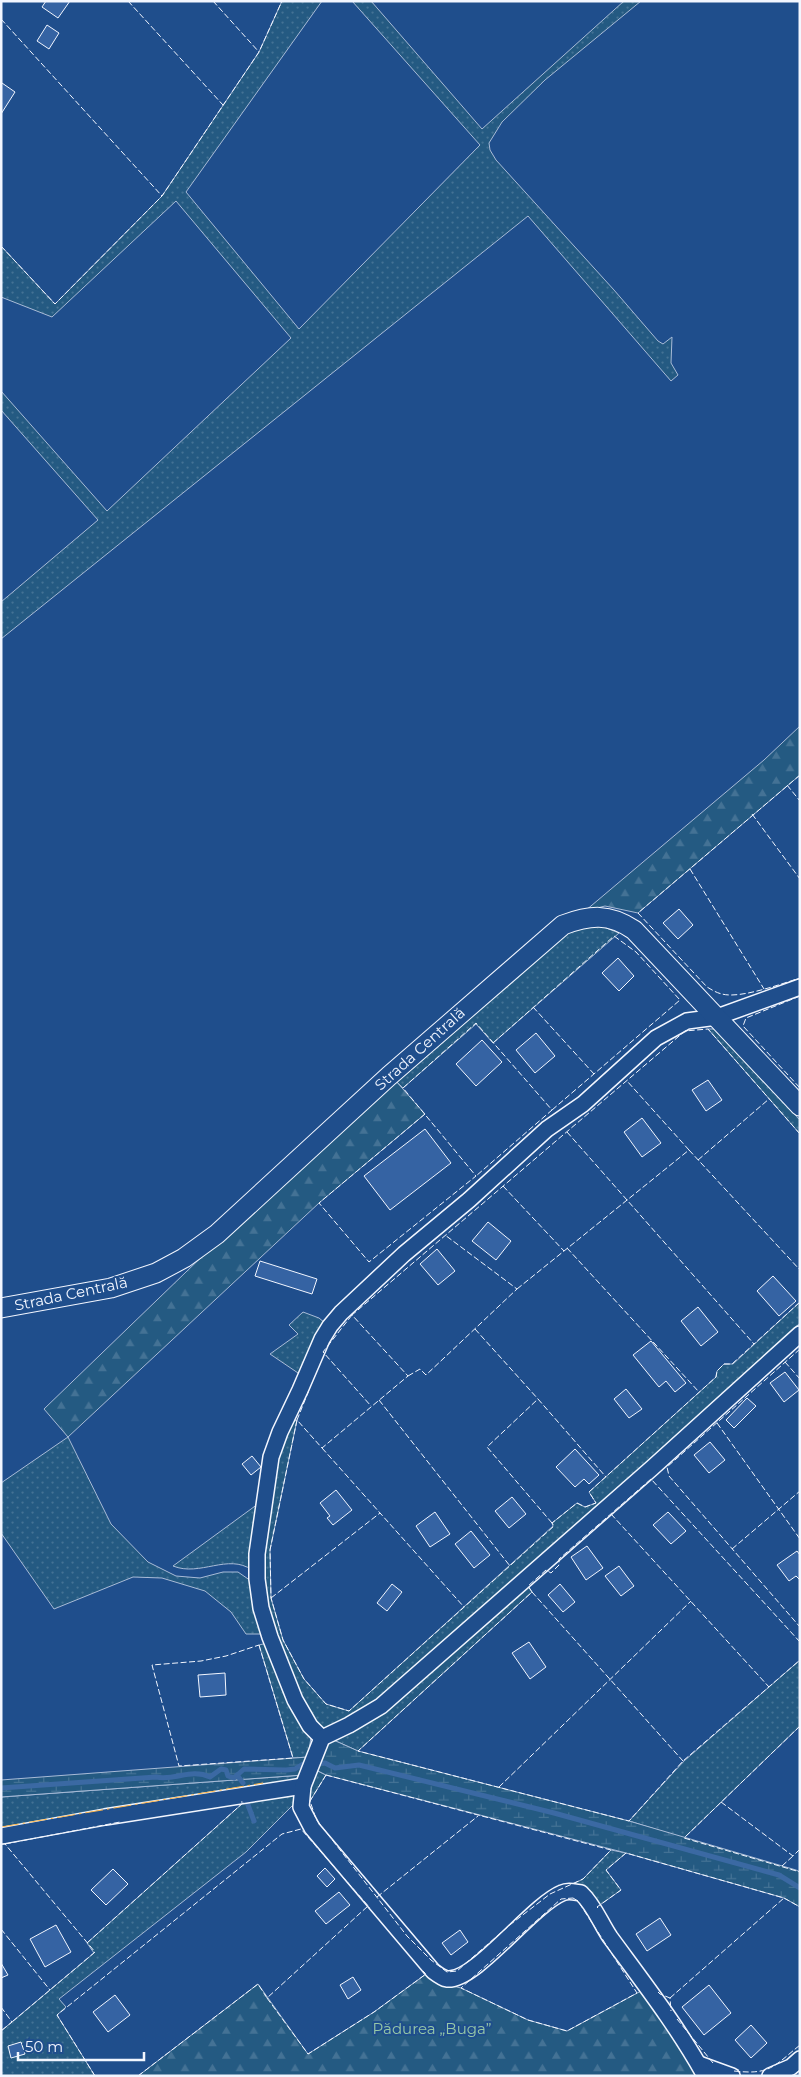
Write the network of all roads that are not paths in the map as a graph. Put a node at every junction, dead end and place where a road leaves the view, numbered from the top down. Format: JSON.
{"nodes":[{"id":1,"x":800,"y":986,"type":"edge"},
{"id":2,"x":717,"y":1017,"type":"junction"},
{"id":3,"x":800,"y":1106,"type":"edge"},
{"id":4,"x":1,"y":1308,"type":"edge"},
{"id":5,"x":800,"y":1334,"type":"edge"},
{"id":6,"x":322,"y":1738,"type":"junction"},
{"id":7,"x":306,"y":1780,"type":"junction"},
{"id":8,"x":1,"y":1836,"type":"edge"},
{"id":9,"x":800,"y":2059,"type":"edge"},
{"id":10,"x":702,"y":2070,"type":"edge"},
{"id":11,"x":732,"y":2076,"type":"edge"},
{"id":12,"x":770,"y":2076,"type":"edge"}],
"edges":[{"from":1,"to":2,"type":"street"},
{"from":2,"to":3,"type":"street","name":"Strada Centrală"},
{"from":2,"to":4,"type":"street","name":"Strada Centrală"},
{"from":2,"to":6,"type":"street"},
{"from":5,"to":6,"type":"street"},
{"from":6,"to":7,"type":"street"},
{"from":7,"to":8,"type":"street"},
{"from":7,"to":10,"type":"street"},
{"from":9,"to":12,"type":"street"},
{"from":10,"to":11,"type":"street"}]}
